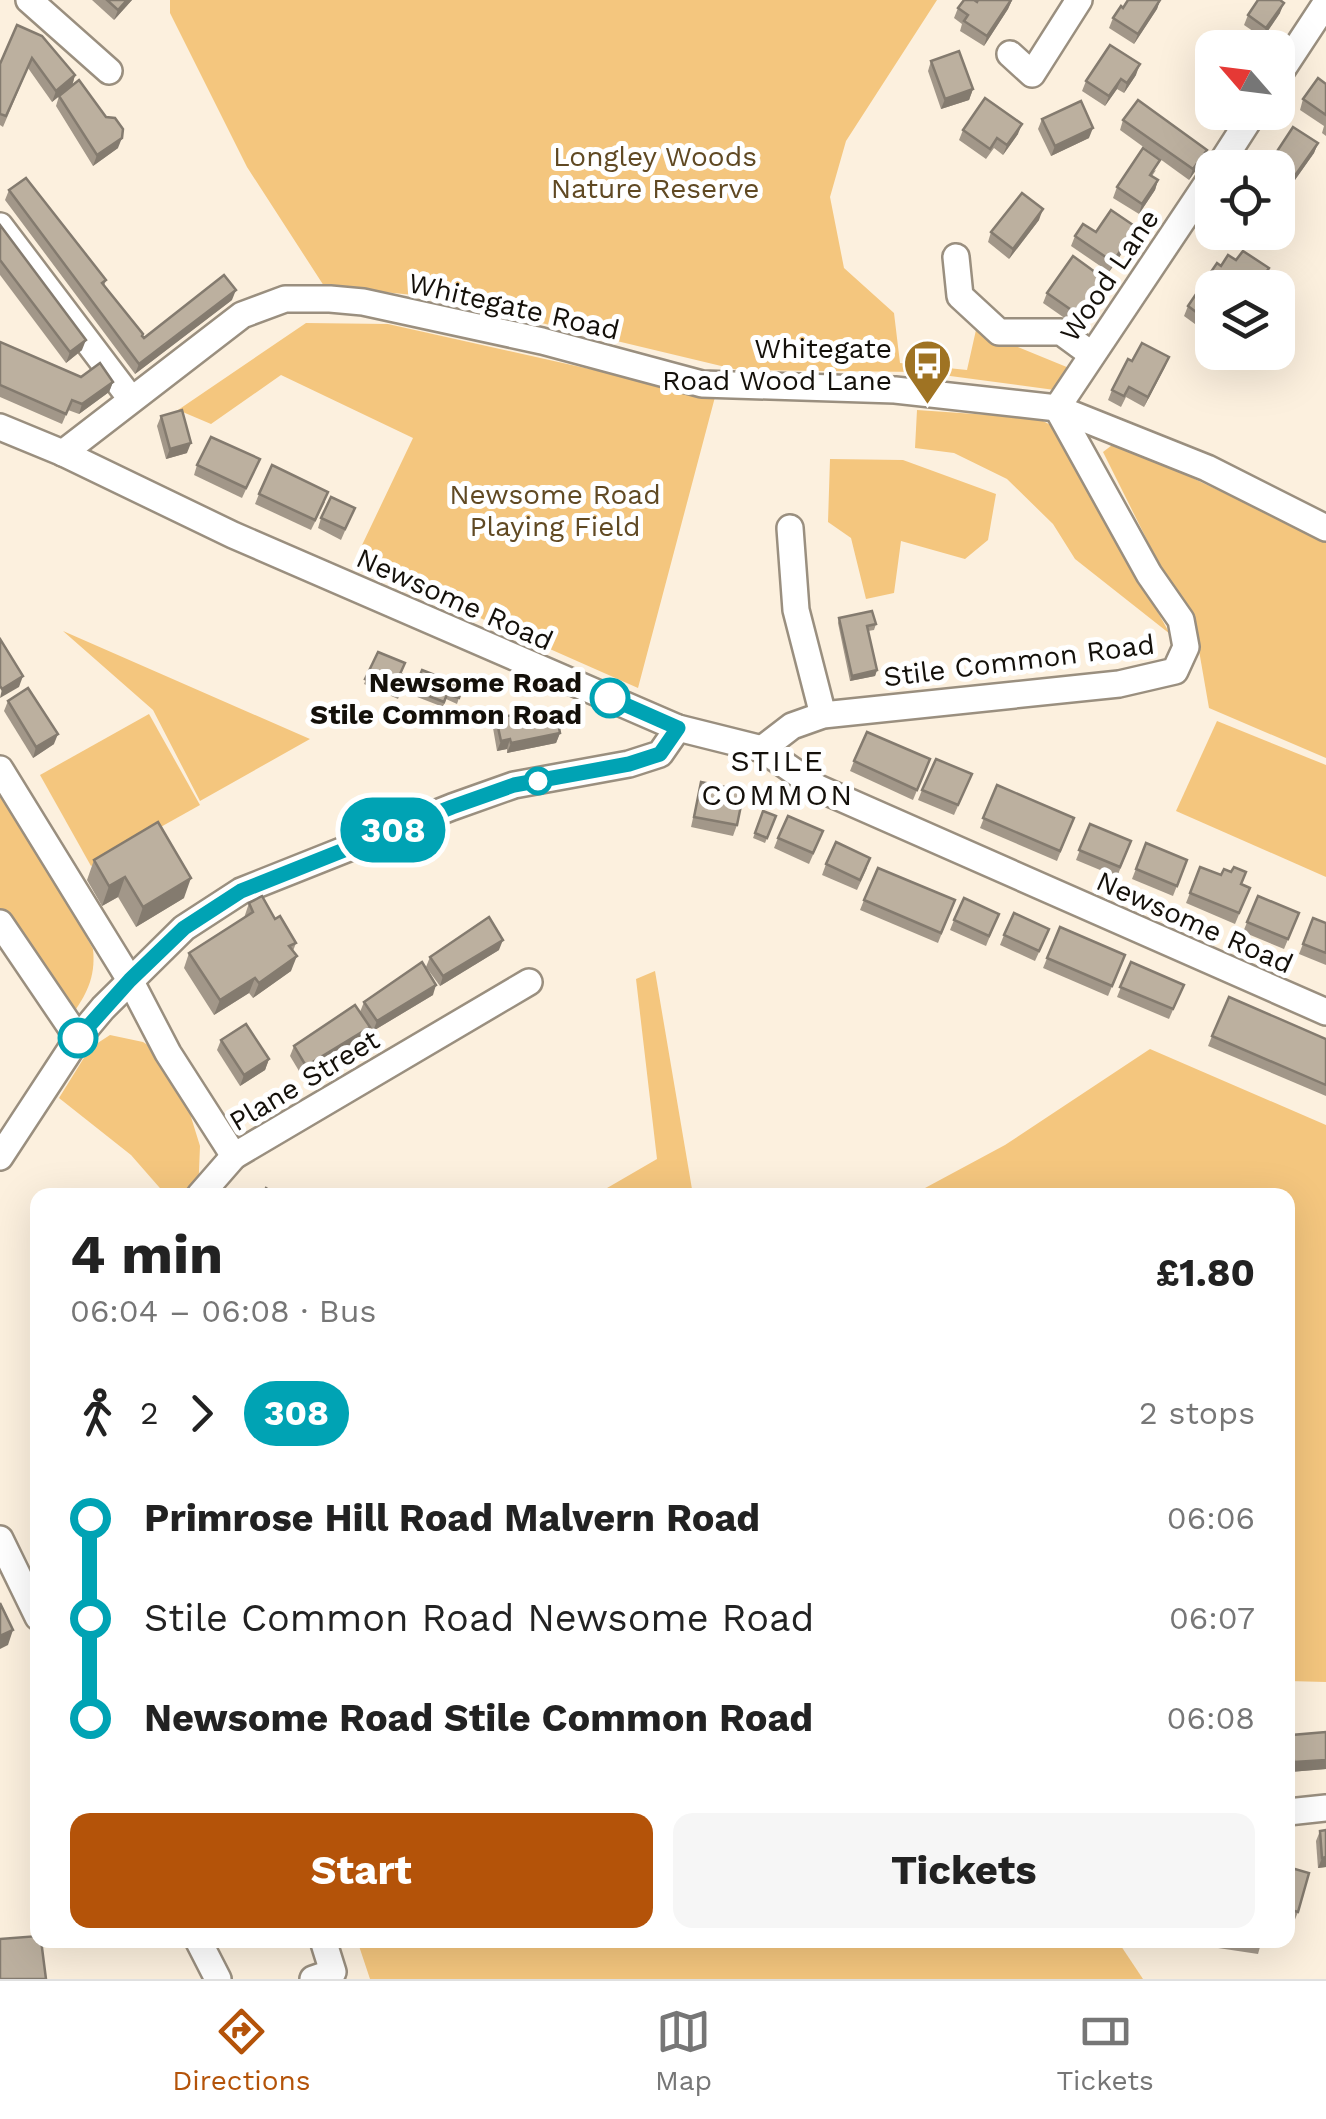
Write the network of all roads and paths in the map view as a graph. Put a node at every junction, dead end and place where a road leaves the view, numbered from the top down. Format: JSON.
{"nodes":[{"id":1,"x":30,"y":0,"type":"edge"},
{"id":2,"x":1079,"y":0,"type":"edge"},
{"id":3,"x":1326,"y":3,"type":"edge"},
{"id":4,"x":1295,"y":50,"type":"edge"},
{"id":5,"x":1010,"y":54,"type":"dead end"},
{"id":6,"x":109,"y":71,"type":"dead end"},
{"id":7,"x":1195,"y":201,"type":"edge"},
{"id":8,"x":0,"y":226,"type":"edge"},
{"id":9,"x":956,"y":256,"type":"dead end"},
{"id":10,"x":1091,"y":354,"type":"junction"},
{"id":11,"x":132,"y":399,"type":"junction"},
{"id":12,"x":1057,"y":408,"type":"junction"},
{"id":13,"x":0,"y":427,"type":"edge"},
{"id":14,"x":63,"y":453,"type":"junction"},
{"id":15,"x":790,"y":528,"type":"dead end"},
{"id":16,"x":1326,"y":528,"type":"edge"},
{"id":17,"x":822,"y":715,"type":"junction"},
{"id":18,"x":678,"y":728,"type":"junction"},
{"id":19,"x":762,"y":749,"type":"junction"},
{"id":20,"x":0,"y":769,"type":"edge"},
{"id":21,"x":0,"y":923,"type":"edge"},
{"id":22,"x":130,"y":980,"type":"junction"},
{"id":23,"x":529,"y":982,"type":"dead end"},
{"id":24,"x":1326,"y":1012,"type":"edge"},
{"id":25,"x":78,"y":1038,"type":"junction"},
{"id":26,"x":234,"y":1156,"type":"junction"},
{"id":27,"x":0,"y":1157,"type":"edge"},
{"id":28,"x":206,"y":1188,"type":"edge"},
{"id":29,"x":0,"y":1539,"type":"edge"},
{"id":30,"x":30,"y":1601,"type":"edge"},
{"id":31,"x":1326,"y":1808,"type":"edge"},
{"id":32,"x":1295,"y":1811,"type":"edge"},
{"id":33,"x":202,"y":1948,"type":"edge"},
{"id":34,"x":326,"y":1948,"type":"edge"},
{"id":35,"x":218,"y":1979,"type":"edge"},
{"id":36,"x":314,"y":1979,"type":"edge"}],
"edges":[{"from":1,"to":6,"type":"street"},
{"from":2,"to":5,"type":"street"},
{"from":3,"to":4,"type":"street"},
{"from":7,"to":10,"type":"street","name":"Wood Lane"},
{"from":8,"to":11,"type":"street"},
{"from":9,"to":10,"type":"street"},
{"from":10,"to":12,"type":"street","name":"Wood Lane"},
{"from":11,"to":12,"type":"street","name":"Whitegate Road"},
{"from":11,"to":14,"type":"street","name":"Whitegate Road"},
{"from":12,"to":16,"type":"street","name":"Whitegate Road"},
{"from":12,"to":17,"type":"street","name":"Stile Common Road"},
{"from":13,"to":14,"type":"street","name":"Newsome Road"},
{"from":14,"to":18,"type":"street","name":"Newsome Road"},
{"from":15,"to":17,"type":"street"},
{"from":17,"to":19,"type":"street","name":"Stile Common Road"},
{"from":18,"to":19,"type":"street","name":"Newsome Road"},
{"from":18,"to":22,"type":"street"},
{"from":19,"to":24,"type":"street","name":"Newsome Road"},
{"from":20,"to":22,"type":"street","name":"Plane Street"},
{"from":21,"to":25,"type":"street"},
{"from":22,"to":25,"type":"street"},
{"from":22,"to":26,"type":"street","name":"Plane Street"},
{"from":23,"to":26,"type":"street","name":"Plane Street"},
{"from":25,"to":27,"type":"street"},
{"from":26,"to":28,"type":"street"},
{"from":29,"to":30,"type":"street"},
{"from":31,"to":32,"type":"street"},
{"from":33,"to":35,"type":"street"},
{"from":34,"to":36,"type":"street"}]}
